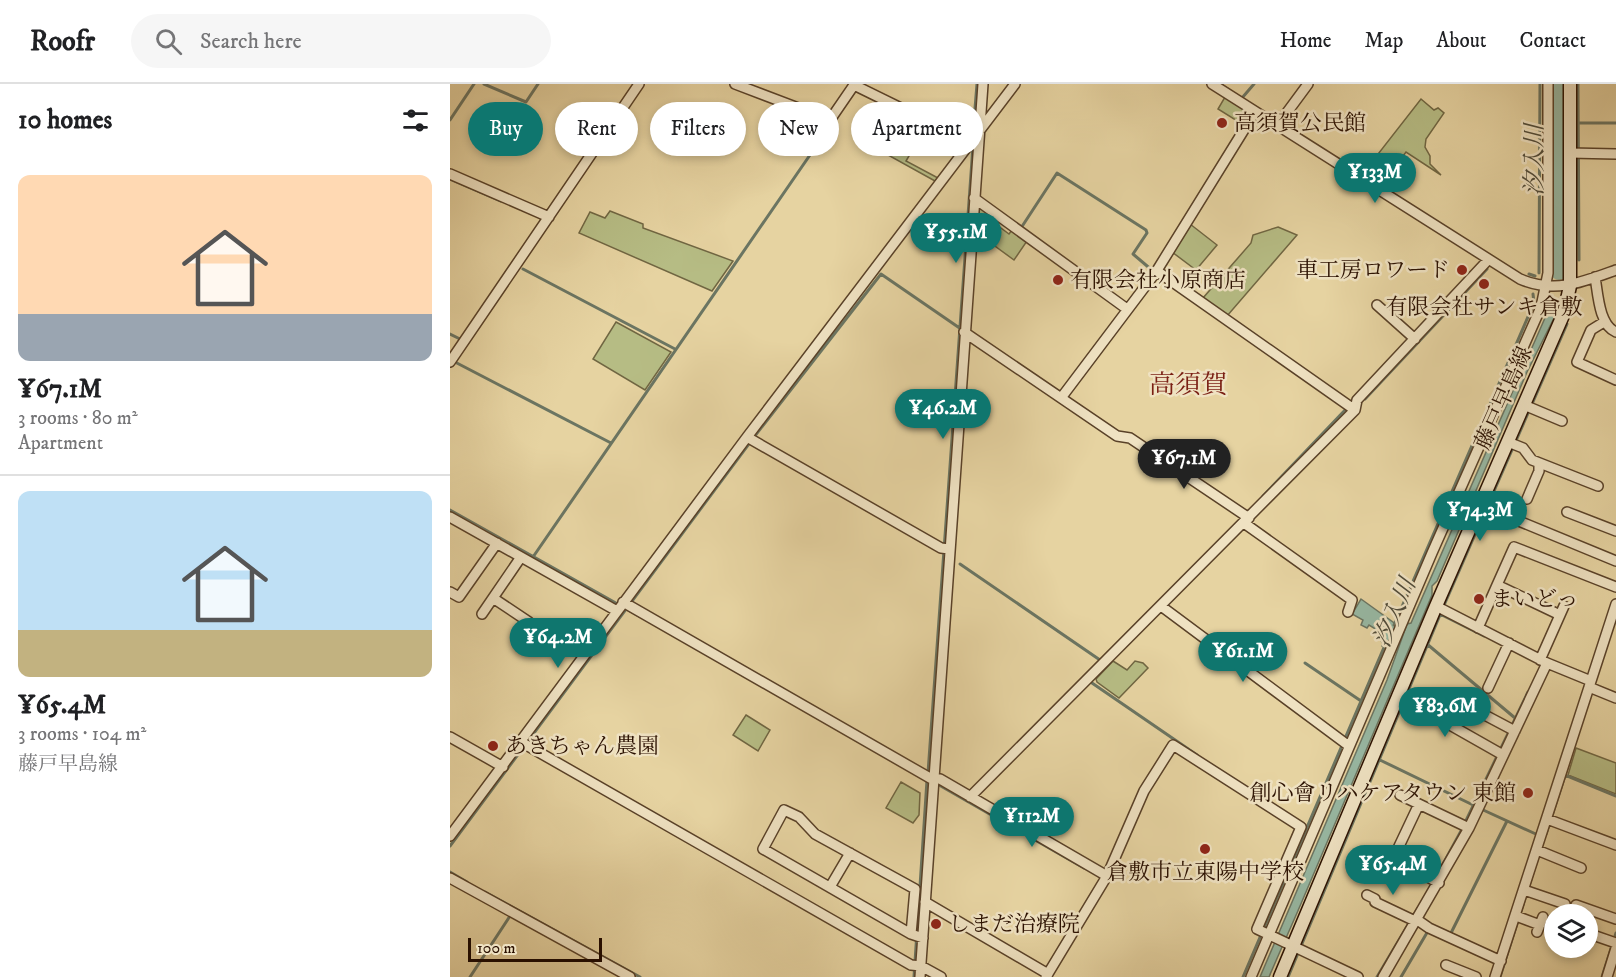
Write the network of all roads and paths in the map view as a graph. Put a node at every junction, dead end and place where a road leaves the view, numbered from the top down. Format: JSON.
{"nodes":[{"id":1,"x":639,"y":84,"type":"edge"},
{"id":2,"x":735,"y":84,"type":"edge"},
{"id":3,"x":983,"y":84,"type":"edge"},
{"id":4,"x":1015,"y":84,"type":"edge"},
{"id":5,"x":1212,"y":84,"type":"edge"},
{"id":6,"x":1308,"y":84,"type":"edge"},
{"id":7,"x":1548,"y":84,"type":"edge"},
{"id":8,"x":1570,"y":84,"type":"edge"},
{"id":9,"x":857,"y":86,"type":"edge"},
{"id":10,"x":894,"y":102,"type":"edge"},
{"id":11,"x":980,"y":102,"type":"edge"},
{"id":12,"x":1255,"y":112,"type":"junction"},
{"id":13,"x":1278,"y":123,"type":"junction"},
{"id":14,"x":983,"y":125,"type":"edge"},
{"id":15,"x":1575,"y":153,"type":"junction"},
{"id":16,"x":1616,"y":154,"type":"edge"},
{"id":17,"x":960,"y":156,"type":"edge"},
{"id":18,"x":974,"y":156,"type":"edge"},
{"id":19,"x":450,"y":174,"type":"edge"},
{"id":20,"x":974,"y":198,"type":"junction"},
{"id":21,"x":546,"y":216,"type":"junction"},
{"id":22,"x":1488,"y":260,"type":"junction"},
{"id":23,"x":1616,"y":270,"type":"edge"},
{"id":24,"x":1156,"y":273,"type":"junction"},
{"id":25,"x":1595,"y":278,"type":"junction"},
{"id":26,"x":1545,"y":285,"type":"junction"},
{"id":27,"x":1570,"y":286,"type":"junction"},
{"id":28,"x":1377,"y":305,"type":"dead end"},
{"id":29,"x":1127,"y":309,"type":"junction"},
{"id":30,"x":1604,"y":322,"type":"junction"},
{"id":31,"x":964,"y":332,"type":"junction"},
{"id":32,"x":1616,"y":332,"type":"edge"},
{"id":33,"x":1414,"y":339,"type":"junction"},
{"id":34,"x":450,"y":362,"type":"edge"},
{"id":35,"x":1616,"y":380,"type":"edge"},
{"id":36,"x":1062,"y":396,"type":"junction"},
{"id":37,"x":1528,"y":407,"type":"junction"},
{"id":38,"x":1355,"y":410,"type":"junction"},
{"id":39,"x":1562,"y":421,"type":"dead end"},
{"id":40,"x":751,"y":439,"type":"junction"},
{"id":41,"x":1512,"y":443,"type":"junction"},
{"id":42,"x":1539,"y":463,"type":"junction"},
{"id":43,"x":1598,"y":486,"type":"dead end"},
{"id":44,"x":1527,"y":499,"type":"dead end"},
{"id":45,"x":1485,"y":506,"type":"junction"},
{"id":46,"x":1567,"y":512,"type":"dead end"},
{"id":47,"x":450,"y":517,"type":"edge"},
{"id":48,"x":1246,"y":521,"type":"junction"},
{"id":49,"x":1616,"y":531,"type":"edge"},
{"id":50,"x":497,"y":543,"type":"junction"},
{"id":51,"x":945,"y":549,"type":"junction"},
{"id":52,"x":521,"y":557,"type":"junction"},
{"id":53,"x":1616,"y":561,"type":"edge"},
{"id":54,"x":1497,"y":585,"type":"junction"},
{"id":55,"x":1616,"y":587,"type":"edge"},
{"id":56,"x":450,"y":592,"type":"edge"},
{"id":57,"x":493,"y":598,"type":"junction"},
{"id":58,"x":1616,"y":604,"type":"edge"},
{"id":59,"x":623,"y":606,"type":"junction"},
{"id":60,"x":1161,"y":606,"type":"junction"},
{"id":61,"x":1440,"y":608,"type":"junction"},
{"id":62,"x":1348,"y":612,"type":"dead end"},
{"id":63,"x":482,"y":614,"type":"dead end"},
{"id":64,"x":1613,"y":621,"type":"edge"},
{"id":65,"x":529,"y":622,"type":"dead end"},
{"id":66,"x":1478,"y":628,"type":"junction"},
{"id":67,"x":1508,"y":646,"type":"junction"},
{"id":68,"x":1544,"y":661,"type":"junction"},
{"id":69,"x":1590,"y":684,"type":"junction"},
{"id":70,"x":1488,"y":688,"type":"dead end"},
{"id":71,"x":1402,"y":698,"type":"junction"},
{"id":72,"x":1616,"y":698,"type":"edge"},
{"id":73,"x":1464,"y":704,"type":"dead end"},
{"id":74,"x":1512,"y":729,"type":"junction"},
{"id":75,"x":450,"y":737,"type":"edge"},
{"id":76,"x":1346,"y":743,"type":"junction"},
{"id":77,"x":524,"y":744,"type":"junction"},
{"id":78,"x":1500,"y":753,"type":"junction"},
{"id":79,"x":503,"y":767,"type":"junction"},
{"id":80,"x":929,"y":777,"type":"junction"},
{"id":81,"x":1400,"y":795,"type":"dead end"},
{"id":82,"x":970,"y":797,"type":"junction"},
{"id":83,"x":1419,"y":804,"type":"junction"},
{"id":84,"x":1549,"y":820,"type":"junction"},
{"id":85,"x":1465,"y":826,"type":"junction"},
{"id":86,"x":450,"y":836,"type":"edge"},
{"id":87,"x":1616,"y":845,"type":"edge"},
{"id":88,"x":1540,"y":851,"type":"junction"},
{"id":89,"x":850,"y":853,"type":"junction"},
{"id":90,"x":1581,"y":868,"type":"dead end"},
{"id":91,"x":1107,"y":876,"type":"junction"},
{"id":92,"x":450,"y":878,"type":"edge"},
{"id":93,"x":1436,"y":881,"type":"junction"},
{"id":94,"x":830,"y":888,"type":"junction"},
{"id":95,"x":1527,"y":891,"type":"junction"},
{"id":96,"x":1367,"y":895,"type":"dead end"},
{"id":97,"x":925,"y":902,"type":"junction"},
{"id":98,"x":1565,"y":904,"type":"dead end"},
{"id":99,"x":1598,"y":913,"type":"edge"},
{"id":100,"x":1518,"y":917,"type":"junction"},
{"id":101,"x":1616,"y":919,"type":"edge"},
{"id":102,"x":1413,"y":920,"type":"junction"},
{"id":103,"x":1540,"y":925,"type":"dead end"},
{"id":104,"x":1265,"y":932,"type":"junction"},
{"id":105,"x":917,"y":936,"type":"junction"},
{"id":106,"x":1598,"y":937,"type":"edge"},
{"id":107,"x":1615,"y":944,"type":"edge"},
{"id":108,"x":1295,"y":947,"type":"junction"},
{"id":109,"x":1501,"y":960,"type":"junction"},
{"id":110,"x":916,"y":965,"type":"junction"},
{"id":111,"x":1446,"y":965,"type":"dead end"},
{"id":112,"x":1047,"y":975,"type":"edge"},
{"id":113,"x":1610,"y":976,"type":"edge"},
{"id":114,"x":630,"y":977,"type":"edge"},
{"id":115,"x":920,"y":977,"type":"edge"},
{"id":116,"x":941,"y":977,"type":"edge"},
{"id":117,"x":1251,"y":977,"type":"edge"},
{"id":118,"x":1280,"y":977,"type":"edge"},
{"id":119,"x":1358,"y":977,"type":"edge"},
{"id":120,"x":1383,"y":977,"type":"edge"},
{"id":121,"x":1476,"y":977,"type":"edge"},
{"id":122,"x":1495,"y":977,"type":"edge"}],
"edges":[{"from":1,"to":21,"type":"street"},
{"from":2,"to":9,"type":"street"},
{"from":3,"to":11,"type":"street"},
{"from":4,"to":14,"type":"street"},
{"from":5,"to":12,"type":"street"},
{"from":6,"to":13,"type":"street"},
{"from":7,"to":26,"type":"street"},
{"from":8,"to":15,"type":"main road","name":"藤戸早島線"},
{"from":9,"to":10,"type":"street"},
{"from":12,"to":13,"type":"street"},
{"from":12,"to":24,"type":"street"},
{"from":13,"to":22,"type":"street"},
{"from":15,"to":16,"type":"street"},
{"from":15,"to":27,"type":"main road","name":"藤戸早島線"},
{"from":17,"to":40,"type":"street"},
{"from":18,"to":20,"type":"street"},
{"from":19,"to":21,"type":"street"},
{"from":20,"to":29,"type":"street"},
{"from":20,"to":31,"type":"street"},
{"from":21,"to":34,"type":"street"},
{"from":22,"to":26,"type":"street"},
{"from":22,"to":33,"type":"street"},
{"from":23,"to":25,"type":"street"},
{"from":24,"to":29,"type":"street"},
{"from":24,"to":38,"type":"street"},
{"from":25,"to":27,"type":"street"},
{"from":25,"to":30,"type":"street"},
{"from":26,"to":27,"type":"street"},
{"from":26,"to":76,"type":"street"},
{"from":27,"to":37,"type":"main road","name":"藤戸早島線"},
{"from":28,"to":33,"type":"street"},
{"from":29,"to":36,"type":"street"},
{"from":30,"to":32,"type":"street"},
{"from":30,"to":35,"type":"street"},
{"from":31,"to":36,"type":"street"},
{"from":31,"to":51,"type":"street"},
{"from":33,"to":38,"type":"street"},
{"from":36,"to":48,"type":"street"},
{"from":37,"to":39,"type":"street"},
{"from":37,"to":41,"type":"main road","name":"藤戸早島線"},
{"from":38,"to":48,"type":"street"},
{"from":40,"to":51,"type":"street"},
{"from":40,"to":59,"type":"street"},
{"from":41,"to":42,"type":"street"},
{"from":41,"to":45,"type":"main road","name":"藤戸早島線"},
{"from":42,"to":43,"type":"street"},
{"from":42,"to":44,"type":"street"},
{"from":45,"to":53,"type":"street"},
{"from":45,"to":61,"type":"main road","name":"藤戸早島線"},
{"from":46,"to":49,"type":"street"},
{"from":47,"to":50,"type":"street"},
{"from":48,"to":60,"type":"street"},
{"from":48,"to":62,"type":"street"},
{"from":50,"to":52,"type":"street"},
{"from":50,"to":56,"type":"street"},
{"from":51,"to":80,"type":"street"},
{"from":52,"to":57,"type":"street"},
{"from":52,"to":59,"type":"street"},
{"from":54,"to":55,"type":"street"},
{"from":54,"to":66,"type":"street"},
{"from":54,"to":68,"type":"street"},
{"from":57,"to":63,"type":"street"},
{"from":57,"to":65,"type":"street"},
{"from":58,"to":64,"type":"street"},
{"from":59,"to":77,"type":"street"},
{"from":59,"to":80,"type":"street"},
{"from":60,"to":76,"type":"street"},
{"from":60,"to":82,"type":"street"},
{"from":61,"to":66,"type":"street"},
{"from":61,"to":71,"type":"main road","name":"藤戸早島線"},
{"from":64,"to":69,"type":"street"},
{"from":66,"to":67,"type":"street"},
{"from":67,"to":68,"type":"street"},
{"from":67,"to":70,"type":"street"},
{"from":68,"to":69,"type":"street"},
{"from":68,"to":74,"type":"street"},
{"from":69,"to":72,"type":"street"},
{"from":69,"to":84,"type":"street"},
{"from":71,"to":78,"type":"street"},
{"from":71,"to":108,"type":"main road","name":"藤戸早島線"},
{"from":73,"to":74,"type":"street"},
{"from":74,"to":78,"type":"street"},
{"from":75,"to":79,"type":"street"},
{"from":76,"to":104,"type":"street"},
{"from":77,"to":79,"type":"street"},
{"from":77,"to":110,"type":"street"},
{"from":78,"to":85,"type":"street"},
{"from":79,"to":86,"type":"street"},
{"from":80,"to":82,"type":"street"},
{"from":80,"to":97,"type":"street"},
{"from":81,"to":83,"type":"street"},
{"from":82,"to":91,"type":"street"},
{"from":83,"to":85,"type":"street"},
{"from":83,"to":93,"type":"street"},
{"from":84,"to":87,"type":"street"},
{"from":84,"to":88,"type":"street"},
{"from":85,"to":93,"type":"street"},
{"from":88,"to":90,"type":"street"},
{"from":88,"to":95,"type":"street"},
{"from":89,"to":94,"type":"street"},
{"from":89,"to":94,"type":"street"},
{"from":89,"to":105,"type":"street"},
{"from":91,"to":104,"type":"street"},
{"from":91,"to":112,"type":"street"},
{"from":92,"to":114,"type":"street"},
{"from":93,"to":102,"type":"street"},
{"from":94,"to":105,"type":"street"},
{"from":95,"to":98,"type":"street"},
{"from":95,"to":100,"type":"street"},
{"from":96,"to":102,"type":"street"},
{"from":97,"to":105,"type":"street"},
{"from":97,"to":112,"type":"street"},
{"from":99,"to":101,"type":"street"},
{"from":100,"to":103,"type":"street"},
{"from":100,"to":109,"type":"street"},
{"from":102,"to":109,"type":"street"},
{"from":102,"to":120,"type":"street"},
{"from":104,"to":108,"type":"street"},
{"from":104,"to":117,"type":"street"},
{"from":105,"to":110,"type":"street"},
{"from":106,"to":107,"type":"street"},
{"from":107,"to":113,"type":"street"},
{"from":108,"to":118,"type":"main road","name":"藤戸早島線"},
{"from":108,"to":119,"type":"street"},
{"from":109,"to":122,"type":"street"},
{"from":110,"to":115,"type":"street"},
{"from":110,"to":116,"type":"street"},
{"from":111,"to":121,"type":"street"}]}
